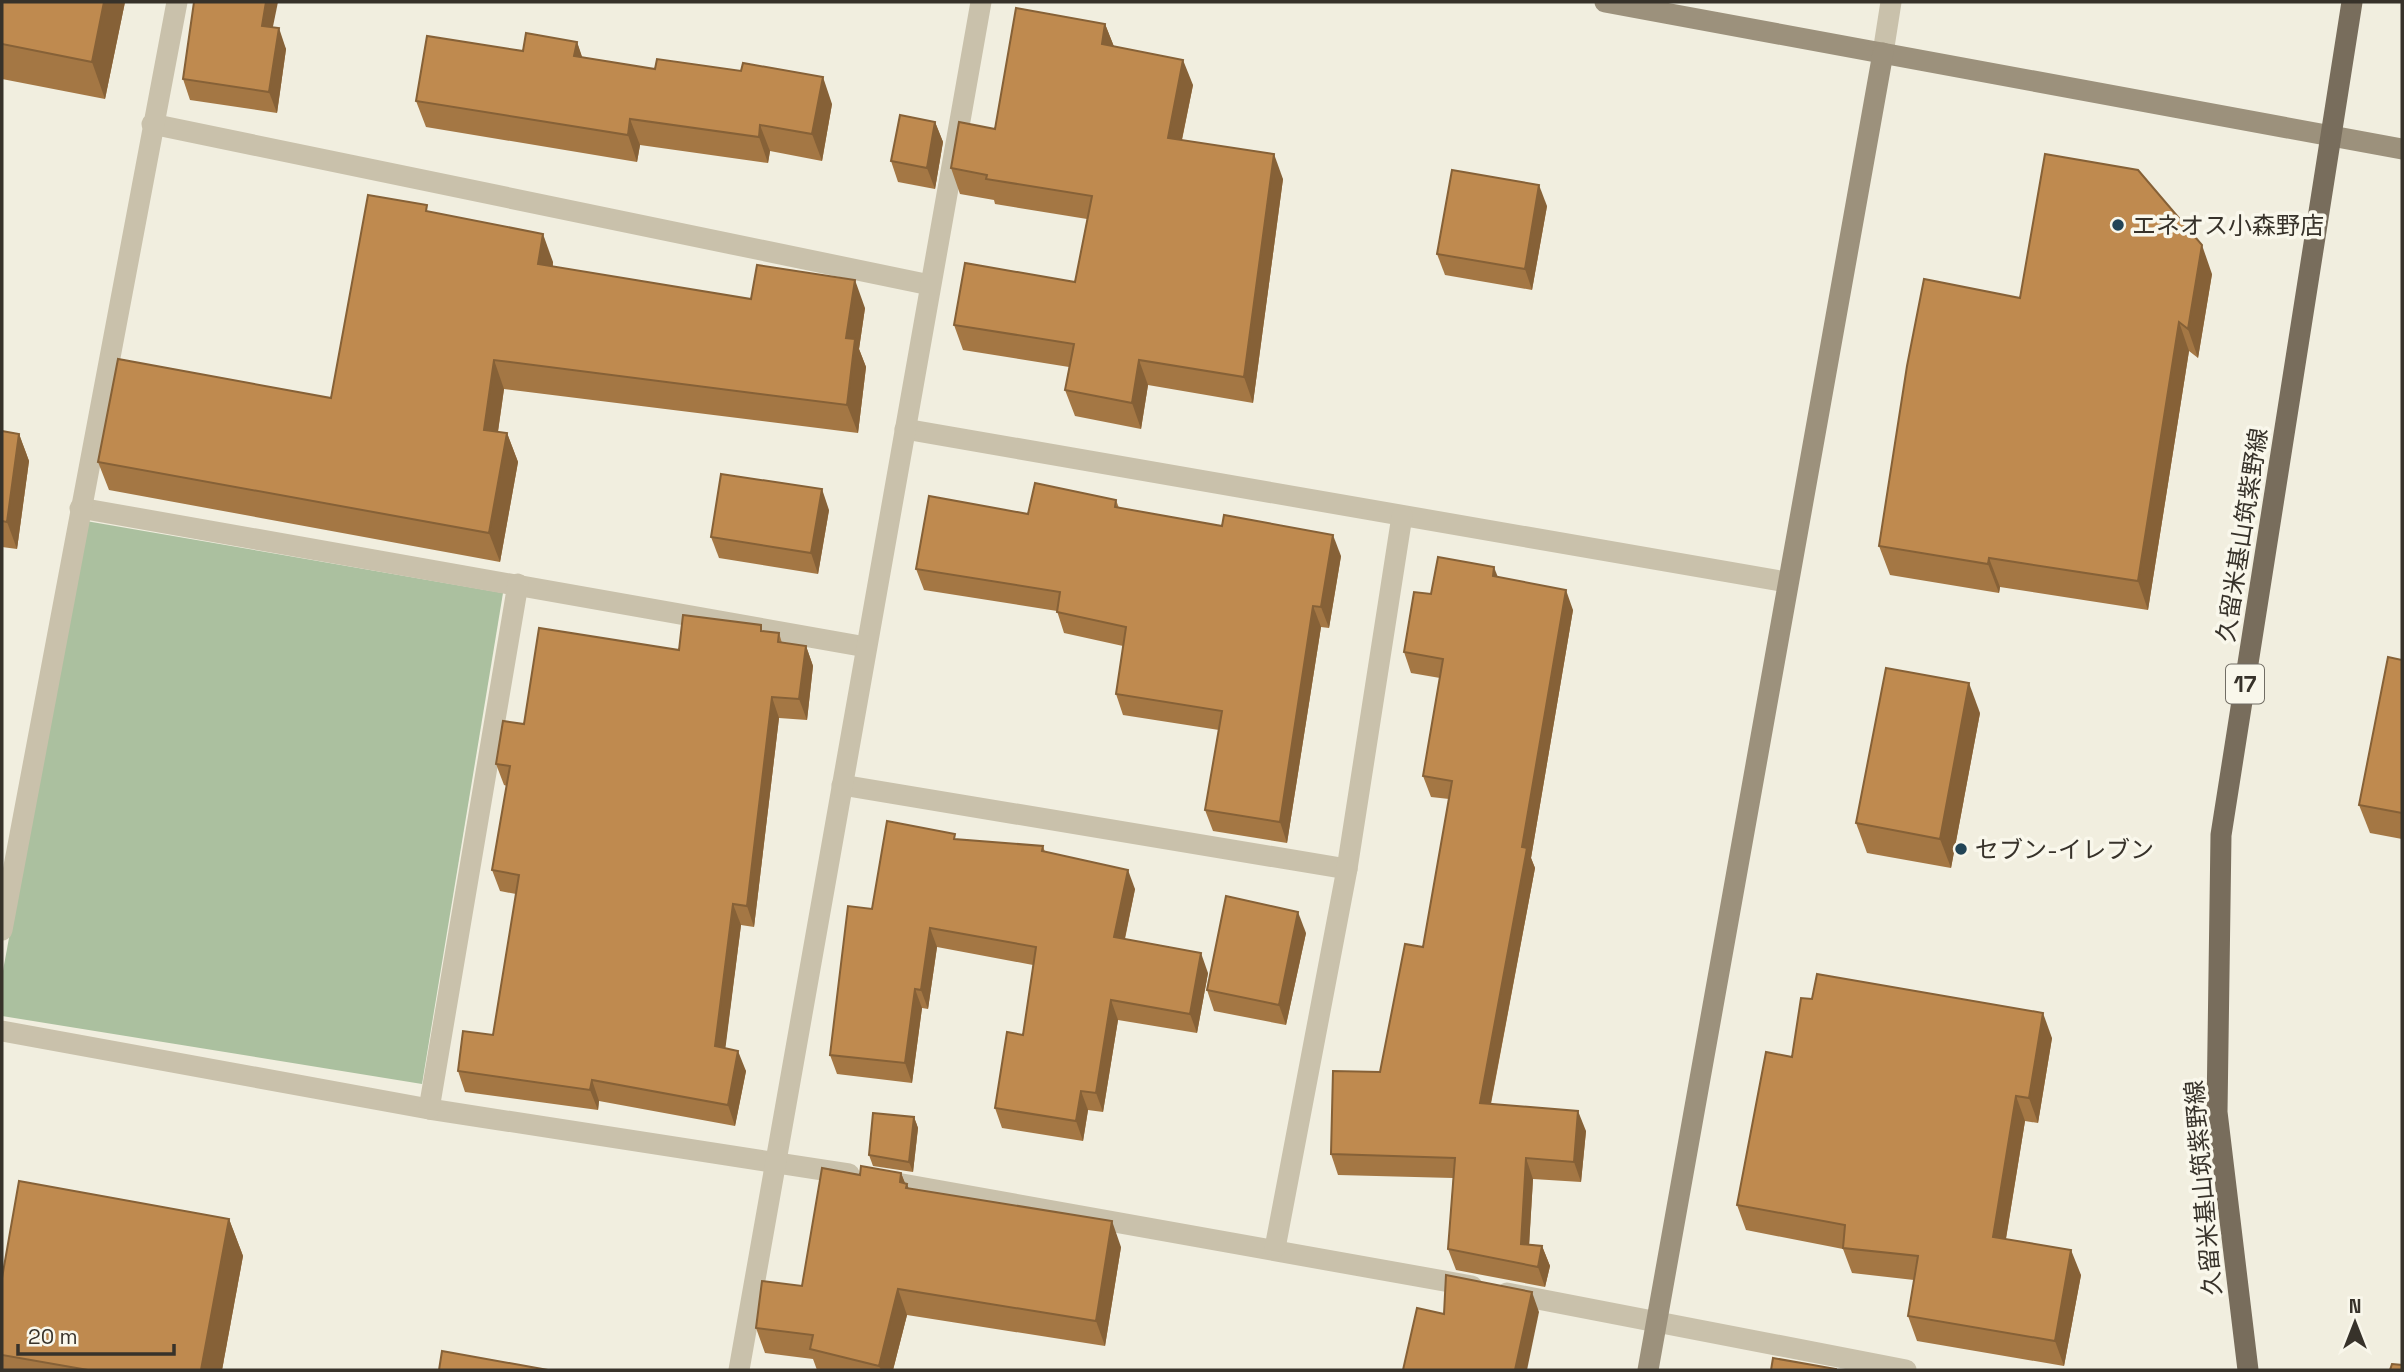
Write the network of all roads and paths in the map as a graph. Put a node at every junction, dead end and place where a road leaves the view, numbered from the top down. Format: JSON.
{"nodes":[{"id":1,"x":177,"y":2,"type":"edge"},
{"id":2,"x":981,"y":2,"type":"edge"},
{"id":3,"x":1605,"y":2,"type":"edge"},
{"id":4,"x":1891,"y":2,"type":"edge"},
{"id":5,"x":2352,"y":2,"type":"edge"},
{"id":6,"x":1882,"y":52,"type":"junction"},
{"id":7,"x":152,"y":124,"type":"junction"},
{"id":8,"x":2329,"y":137,"type":"junction"},
{"id":9,"x":2402,"y":149,"type":"edge"},
{"id":10,"x":930,"y":285,"type":"junction"},
{"id":11,"x":905,"y":429,"type":"junction"},
{"id":12,"x":80,"y":508,"type":"junction"},
{"id":13,"x":1402,"y":516,"type":"junction"},
{"id":14,"x":1786,"y":582,"type":"junction"},
{"id":15,"x":518,"y":584,"type":"junction"},
{"id":16,"x":866,"y":647,"type":"junction"},
{"id":17,"x":842,"y":785,"type":"junction"},
{"id":18,"x":1347,"y":869,"type":"junction"},
{"id":19,"x":2,"y":930,"type":"edge"},
{"id":20,"x":2,"y":1031,"type":"edge"},
{"id":21,"x":429,"y":1109,"type":"junction"},
{"id":22,"x":775,"y":1162,"type":"junction"},
{"id":23,"x":1275,"y":1248,"type":"junction"},
{"id":24,"x":1658,"y":1322,"type":"junction"},
{"id":25,"x":739,"y":1370,"type":"edge"},
{"id":26,"x":1647,"y":1370,"type":"edge"},
{"id":27,"x":1906,"y":1370,"type":"edge"},
{"id":28,"x":2248,"y":1370,"type":"edge"}],
"edges":[{"from":1,"to":7,"type":"street"},
{"from":2,"to":10,"type":"street"},
{"from":3,"to":6,"type":"street"},
{"from":4,"to":6,"type":"street"},
{"from":5,"to":8,"type":"main road","name":"久留米基山筑紫野線","number":"17"},
{"from":6,"to":8,"type":"street"},
{"from":6,"to":14,"type":"street"},
{"from":7,"to":10,"type":"street"},
{"from":7,"to":12,"type":"street"},
{"from":8,"to":9,"type":"street"},
{"from":8,"to":28,"type":"main road","name":"久留米基山筑紫野線","number":"17"},
{"from":10,"to":11,"type":"street"},
{"from":11,"to":13,"type":"street"},
{"from":11,"to":16,"type":"street"},
{"from":12,"to":15,"type":"street"},
{"from":12,"to":19,"type":"street"},
{"from":13,"to":14,"type":"street"},
{"from":13,"to":18,"type":"street"},
{"from":14,"to":24,"type":"street"},
{"from":15,"to":16,"type":"street"},
{"from":15,"to":21,"type":"street"},
{"from":16,"to":17,"type":"street"},
{"from":17,"to":18,"type":"street"},
{"from":17,"to":22,"type":"street"},
{"from":18,"to":23,"type":"street"},
{"from":20,"to":21,"type":"street"},
{"from":21,"to":22,"type":"street"},
{"from":22,"to":23,"type":"street"},
{"from":22,"to":25,"type":"street"},
{"from":23,"to":24,"type":"street"},
{"from":24,"to":26,"type":"street"},
{"from":24,"to":27,"type":"street"}]}
